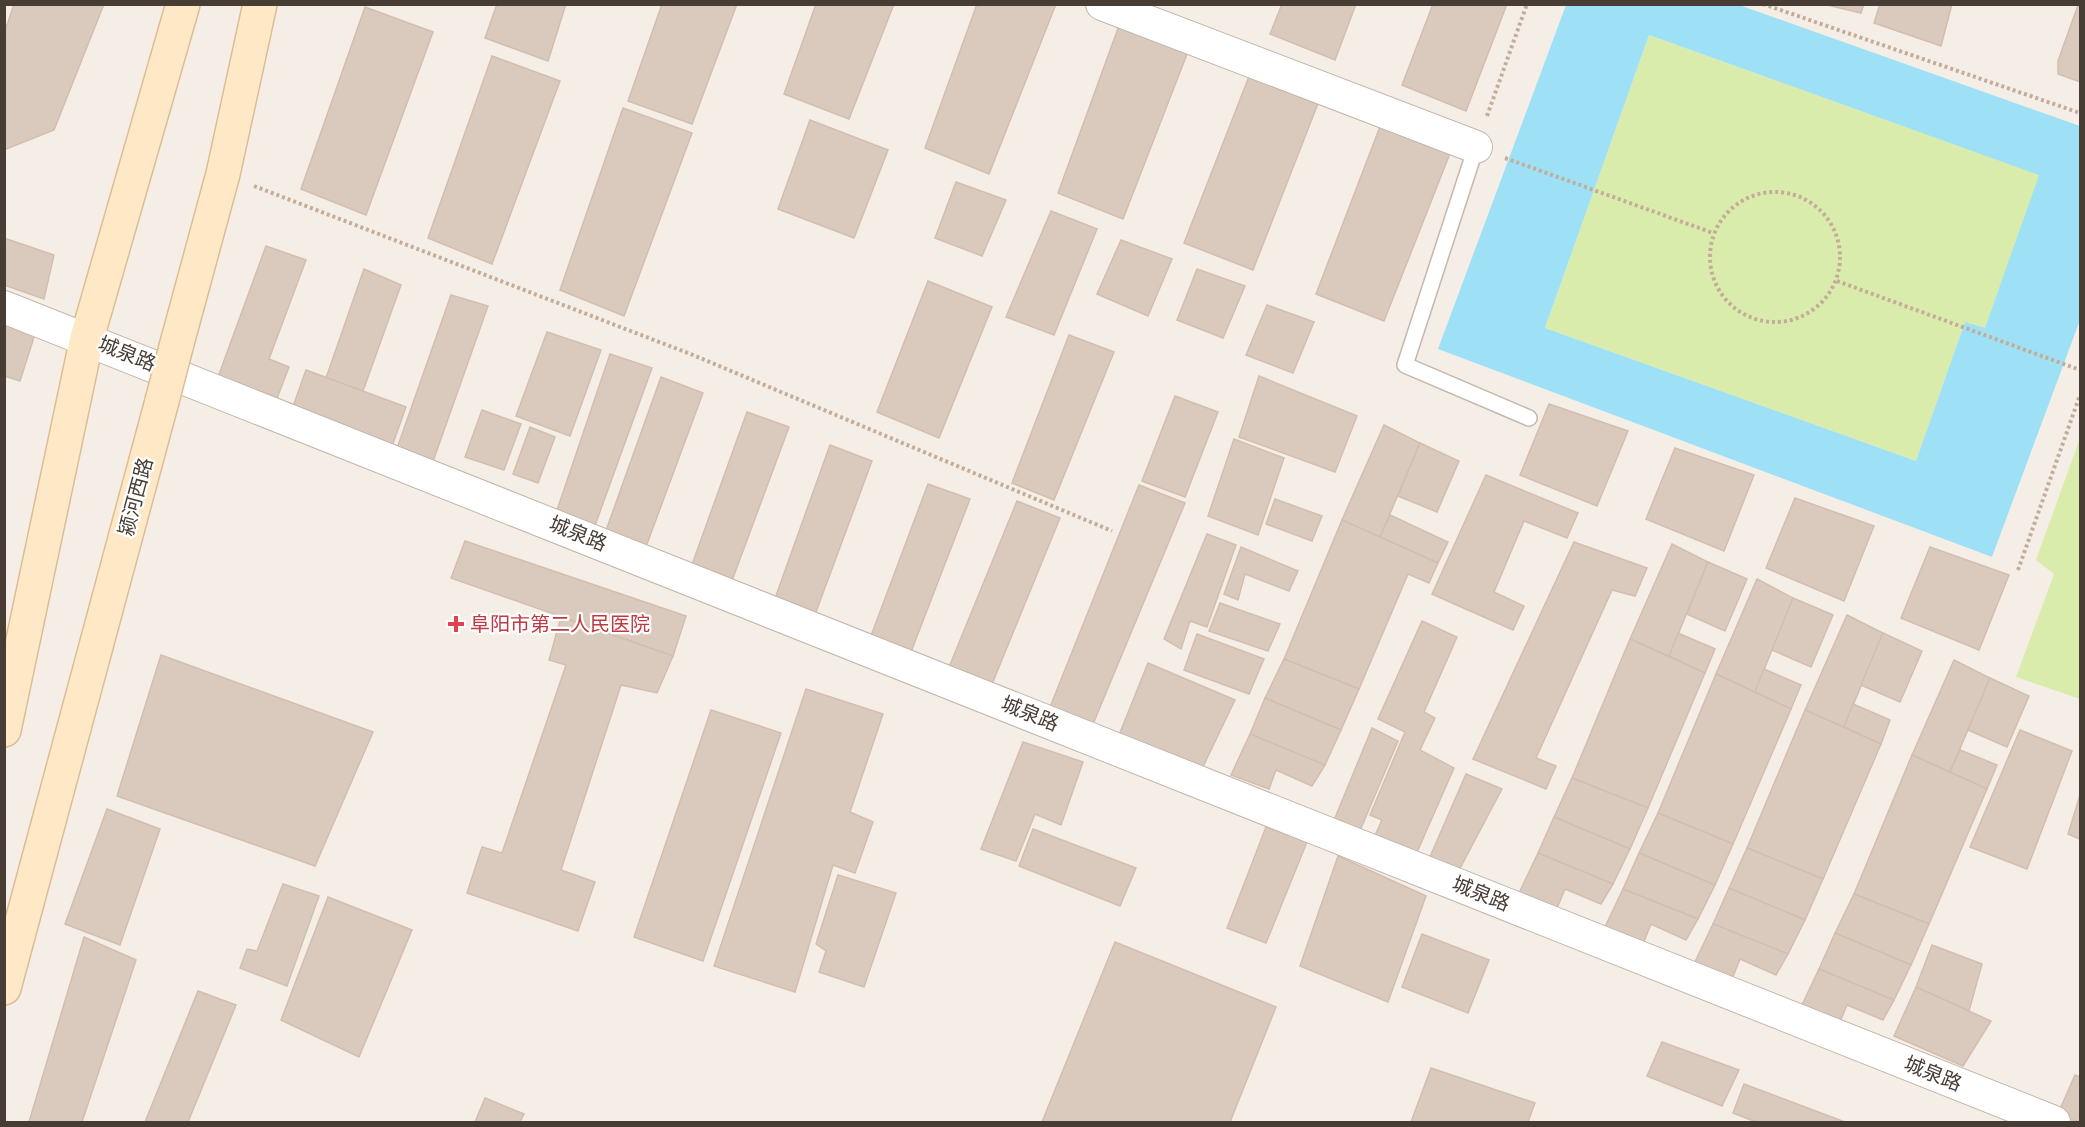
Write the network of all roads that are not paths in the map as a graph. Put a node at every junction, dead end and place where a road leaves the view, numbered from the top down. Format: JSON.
{"nodes":[{"id":1,"x":183,"y":4,"type":"edge"},
{"id":2,"x":260,"y":4,"type":"edge"},
{"id":3,"x":1102,"y":4,"type":"edge"},
{"id":4,"x":1485,"y":150,"type":"joint"},
{"id":5,"x":4,"y":307,"type":"edge"},
{"id":6,"x":87,"y":338,"type":"junction"},
{"id":7,"x":1529,"y":418,"type":"dead end"},
{"id":8,"x":4,"y":730,"type":"edge"},
{"id":9,"x":4,"y":988,"type":"edge"},
{"id":10,"x":2054,"y":1122,"type":"edge"}],
"edges":[{"from":1,"to":6,"type":"main road"},
{"from":2,"to":9,"type":"main road","name":"颍河西路","bridge":true},
{"from":3,"to":4,"type":"street"},
{"from":4,"to":7,"type":"lane"},
{"from":5,"to":6,"type":"street","name":"城泉路"},
{"from":6,"to":8,"type":"main road"},
{"from":6,"to":10,"type":"street","name":"城泉路"}]}
